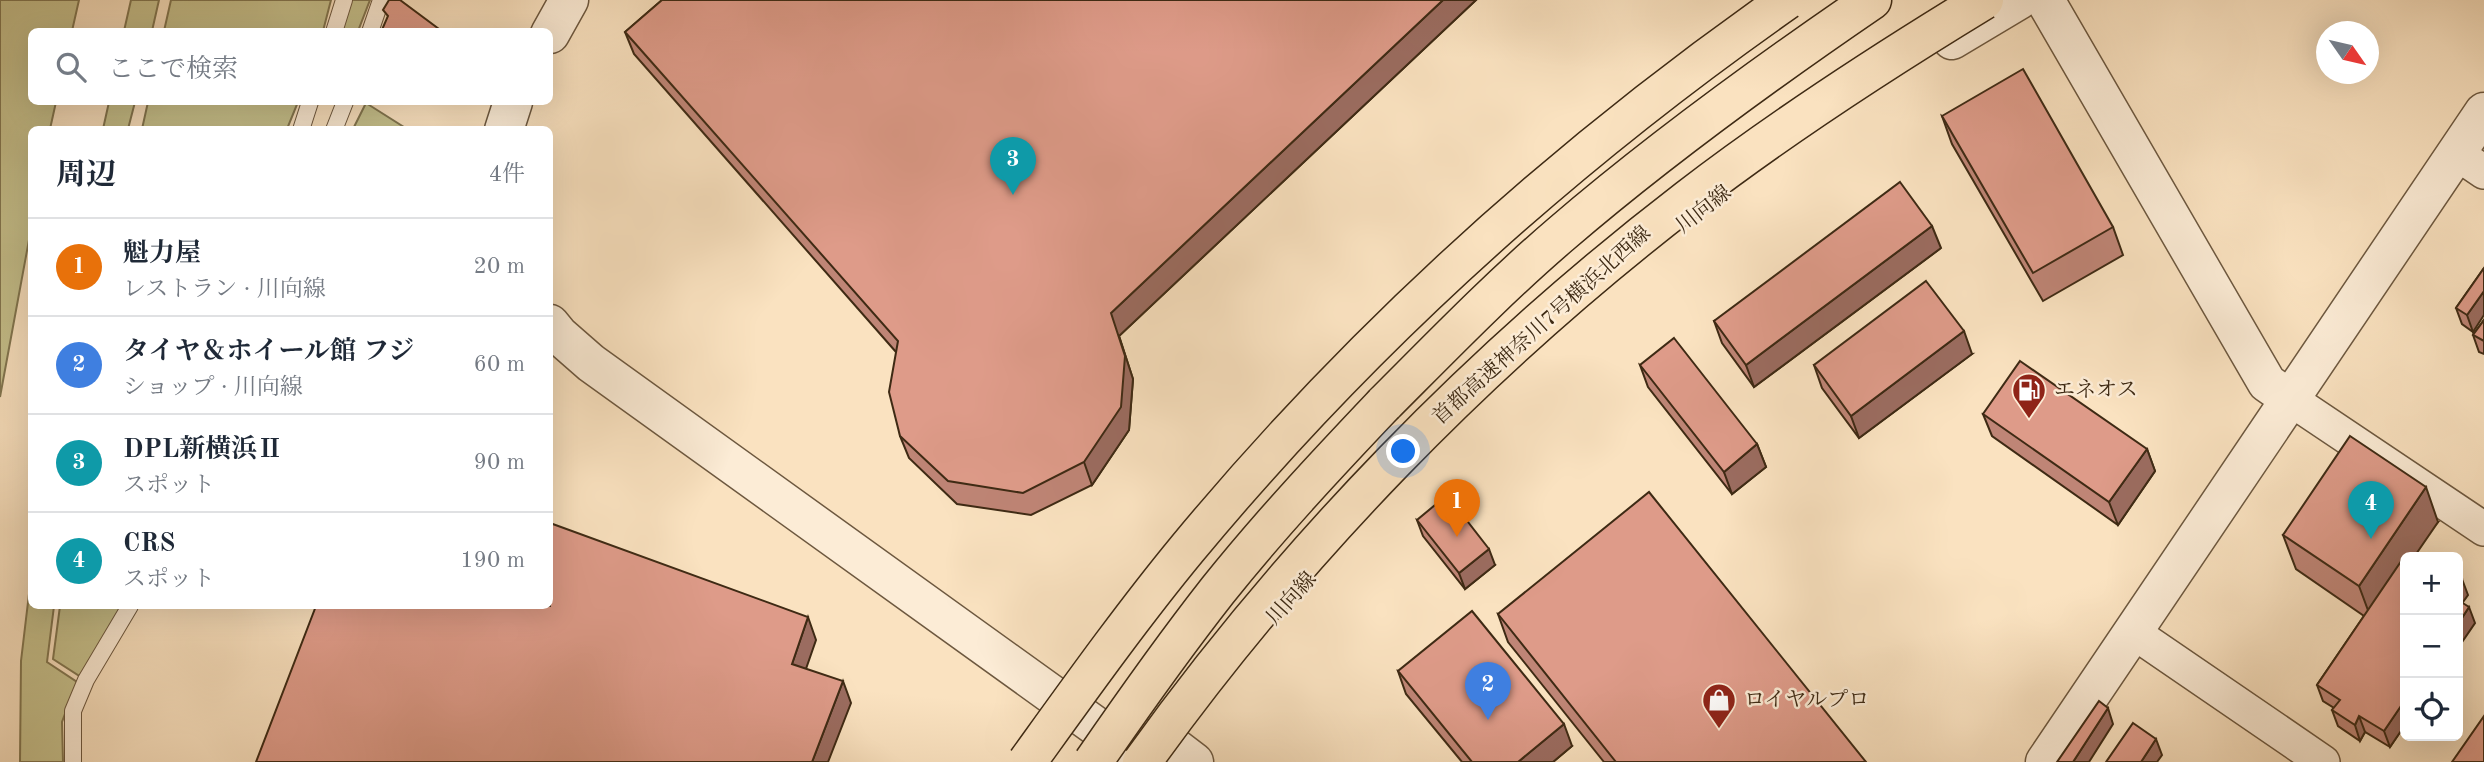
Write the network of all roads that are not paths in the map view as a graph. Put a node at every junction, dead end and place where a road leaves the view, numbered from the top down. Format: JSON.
{"nodes":[{"id":1,"x":344,"y":0,"type":"edge"},
{"id":2,"x":381,"y":0,"type":"edge"},
{"id":3,"x":569,"y":0,"type":"edge"},
{"id":4,"x":1787,"y":0,"type":"edge"},
{"id":5,"x":1841,"y":0,"type":"edge"},
{"id":6,"x":1872,"y":0,"type":"edge"},
{"id":7,"x":1984,"y":0,"type":"edge"},
{"id":8,"x":2019,"y":0,"type":"edge"},
{"id":9,"x":2045,"y":0,"type":"edge"},
{"id":10,"x":335,"y":28,"type":"edge"},
{"id":11,"x":371,"y":28,"type":"edge"},
{"id":12,"x":553,"y":29,"type":"edge"},
{"id":13,"x":309,"y":105,"type":"edge"},
{"id":14,"x":344,"y":105,"type":"edge"},
{"id":15,"x":512,"y":105,"type":"edge"},
{"id":16,"x":2484,"y":112,"type":"edge"},
{"id":17,"x":301,"y":126,"type":"edge"},
{"id":18,"x":336,"y":126,"type":"edge"},
{"id":19,"x":505,"y":126,"type":"edge"},
{"id":20,"x":2470,"y":163,"type":"edge"},
{"id":21,"x":553,"y":328,"type":"edge"},
{"id":22,"x":2290,"y":400,"type":"junction"},
{"id":23,"x":2484,"y":529,"type":"edge"},
{"id":24,"x":128,"y":609,"type":"edge"},
{"id":25,"x":2133,"y":632,"type":"junction"},
{"id":26,"x":1095,"y":744,"type":"edge"},
{"id":27,"x":1168,"y":758,"type":"edge"},
{"id":28,"x":73,"y":762,"type":"edge"},
{"id":29,"x":1027,"y":762,"type":"edge"},
{"id":30,"x":1072,"y":762,"type":"edge"},
{"id":31,"x":1125,"y":762,"type":"edge"},
{"id":32,"x":2045,"y":762,"type":"edge"},
{"id":33,"x":2323,"y":762,"type":"edge"}],
"edges":[{"from":1,"to":10,"type":"lane"},
{"from":2,"to":11,"type":"lane"},
{"from":3,"to":12,"type":"street"},
{"from":4,"to":29,"type":"highway","bridge":true},
{"from":5,"to":26,"type":"street"},
{"from":6,"to":26,"type":"highway","bridge":true},
{"from":7,"to":27,"type":"highway","name":"首都高速神奈川7号横浜北西線","bridge":true},
{"from":8,"to":27,"type":"street","name":"川向線"},
{"from":9,"to":22,"type":"street"},
{"from":13,"to":17,"type":"lane"},
{"from":14,"to":18,"type":"lane"},
{"from":15,"to":19,"type":"street"},
{"from":16,"to":20,"type":"street"},
{"from":20,"to":22,"type":"street"},
{"from":21,"to":26,"type":"street"},
{"from":22,"to":23,"type":"street"},
{"from":22,"to":25,"type":"street"},
{"from":24,"to":28,"type":"lane"},
{"from":25,"to":32,"type":"street"},
{"from":25,"to":33,"type":"street"},
{"from":26,"to":27,"type":"street"},
{"from":26,"to":30,"type":"highway"},
{"from":26,"to":31,"type":"street"}]}
